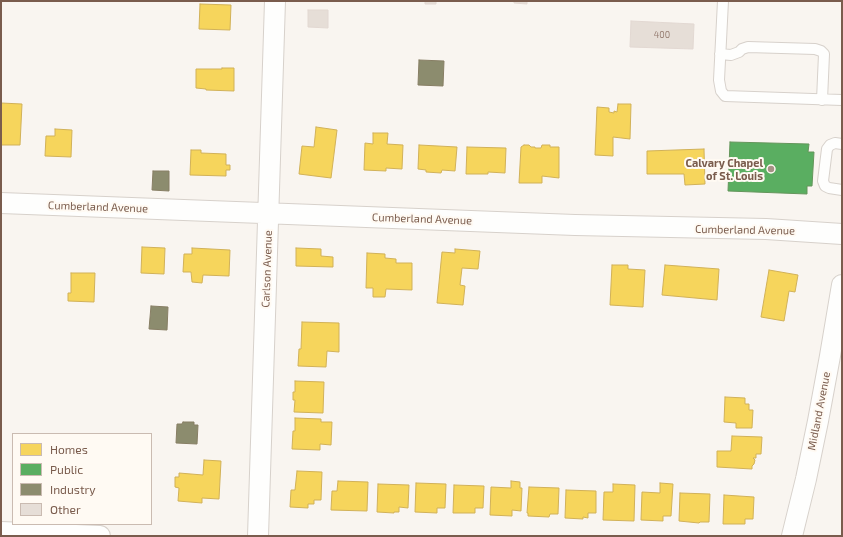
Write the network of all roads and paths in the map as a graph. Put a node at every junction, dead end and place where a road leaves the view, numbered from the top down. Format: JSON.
{"nodes":[{"id":1,"x":275,"y":1,"type":"edge"},
{"id":2,"x":723,"y":1,"type":"edge"},
{"id":3,"x":720,"y":54,"type":"junction"},
{"id":4,"x":822,"y":100,"type":"junction"},
{"id":5,"x":842,"y":100,"type":"edge"},
{"id":6,"x":842,"y":144,"type":"edge"},
{"id":7,"x":842,"y":190,"type":"edge"},
{"id":8,"x":1,"y":203,"type":"edge"},
{"id":9,"x":269,"y":214,"type":"junction"},
{"id":10,"x":842,"y":234,"type":"edge"},
{"id":11,"x":842,"y":285,"type":"edge"},
{"id":12,"x":1,"y":532,"type":"edge"},
{"id":13,"x":100,"y":536,"type":"edge"},
{"id":14,"x":258,"y":536,"type":"edge"},
{"id":15,"x":792,"y":536,"type":"edge"}],
"edges":[{"from":1,"to":9,"type":"street","name":"Carlson Avenue"},
{"from":2,"to":3,"type":"lane"},
{"from":3,"to":4,"type":"lane"},
{"from":3,"to":4,"type":"lane"},
{"from":4,"to":5,"type":"lane"},
{"from":6,"to":7,"type":"lane"},
{"from":8,"to":9,"type":"street","name":"Cumberland Avenue"},
{"from":9,"to":10,"type":"street","name":"Cumberland Avenue"},
{"from":9,"to":14,"type":"street","name":"Carlson Avenue"},
{"from":11,"to":15,"type":"street","name":"Midland Avenue"},
{"from":12,"to":13,"type":"street"}]}
